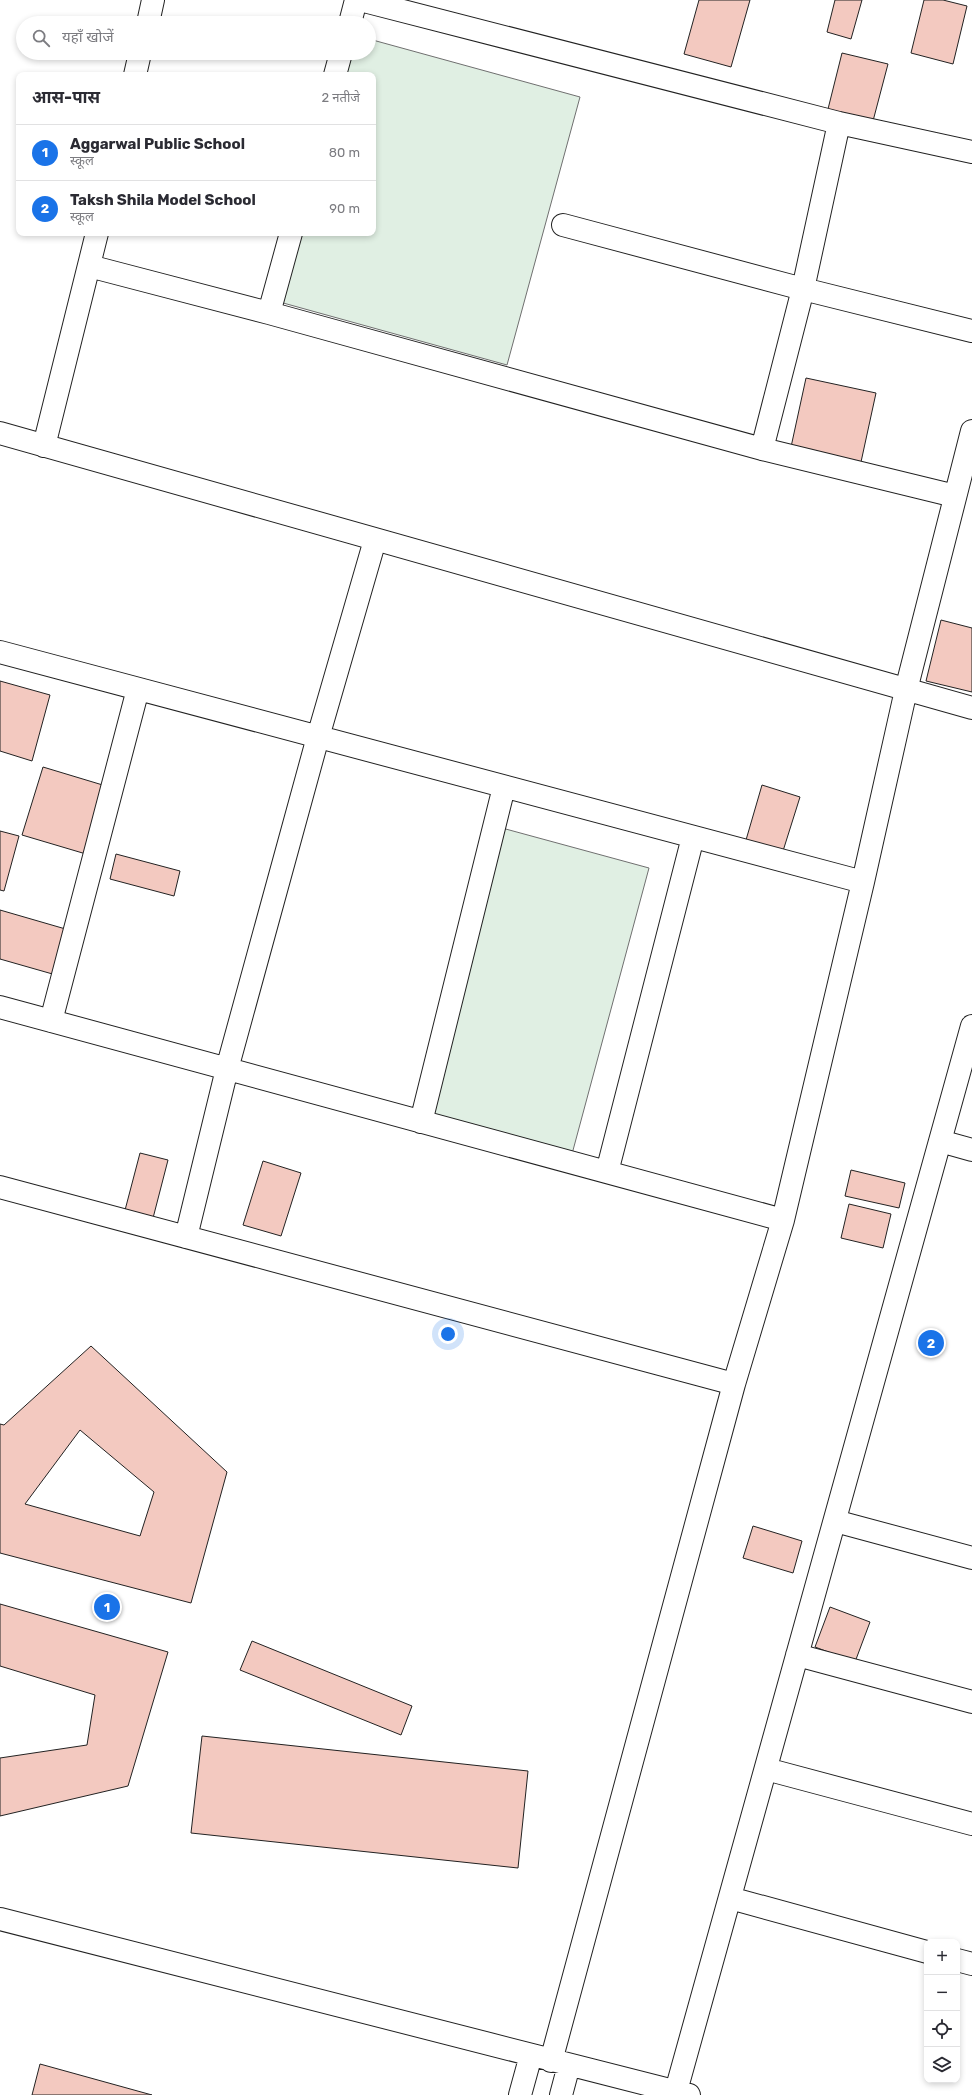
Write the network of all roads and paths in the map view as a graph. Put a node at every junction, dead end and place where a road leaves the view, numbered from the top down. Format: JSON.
{"nodes":[{"id":1,"x":153,"y":0,"type":"edge"},
{"id":2,"x":356,"y":0,"type":"edge"},
{"id":3,"x":360,"y":0,"type":"edge"},
{"id":4,"x":150,"y":16,"type":"edge"},
{"id":5,"x":352,"y":16,"type":"edge"},
{"id":6,"x":138,"y":60,"type":"edge"},
{"id":7,"x":339,"y":60,"type":"edge"},
{"id":8,"x":136,"y":72,"type":"edge"},
{"id":9,"x":336,"y":72,"type":"edge"},
{"id":10,"x":839,"y":123,"type":"junction"},
{"id":11,"x":972,"y":152,"type":"edge"},
{"id":12,"x":563,"y":225,"type":"dead end"},
{"id":13,"x":96,"y":236,"type":"edge"},
{"id":14,"x":290,"y":236,"type":"edge"},
{"id":15,"x":89,"y":266,"type":"junction"},
{"id":16,"x":803,"y":289,"type":"junction"},
{"id":17,"x":269,"y":313,"type":"junction"},
{"id":18,"x":972,"y":331,"type":"edge"},
{"id":19,"x":972,"y":430,"type":"edge"},
{"id":20,"x":0,"y":433,"type":"edge"},
{"id":21,"x":44,"y":446,"type":"junction"},
{"id":22,"x":762,"y":449,"type":"junction"},
{"id":23,"x":955,"y":496,"type":"junction"},
{"id":24,"x":375,"y":540,"type":"junction"},
{"id":25,"x":0,"y":652,"type":"edge"},
{"id":26,"x":138,"y":689,"type":"junction"},
{"id":27,"x":906,"y":690,"type":"junction"},
{"id":28,"x":972,"y":708,"type":"edge"},
{"id":29,"x":318,"y":737,"type":"junction"},
{"id":30,"x":504,"y":787,"type":"junction"},
{"id":31,"x":693,"y":837,"type":"junction"},
{"id":32,"x":863,"y":882,"type":"junction"},
{"id":33,"x":0,"y":1007,"type":"edge"},
{"id":34,"x":51,"y":1021,"type":"junction"},
{"id":35,"x":972,"y":1026,"type":"edge"},
{"id":36,"x":227,"y":1069,"type":"junction"},
{"id":37,"x":421,"y":1122,"type":"junction"},
{"id":38,"x":940,"y":1141,"type":"junction"},
{"id":39,"x":972,"y":1150,"type":"edge"},
{"id":40,"x":608,"y":1172,"type":"junction"},
{"id":41,"x":0,"y":1187,"type":"edge"},
{"id":42,"x":783,"y":1220,"type":"junction"},
{"id":43,"x":186,"y":1237,"type":"junction"},
{"id":44,"x":734,"y":1384,"type":"junction"},
{"id":45,"x":835,"y":1521,"type":"junction"},
{"id":46,"x":972,"y":1558,"type":"edge"},
{"id":47,"x":797,"y":1655,"type":"junction"},
{"id":48,"x":972,"y":1702,"type":"edge"},
{"id":49,"x":766,"y":1769,"type":"junction"},
{"id":50,"x":972,"y":1824,"type":"edge"},
{"id":51,"x":730,"y":1898,"type":"junction"},
{"id":52,"x":0,"y":1919,"type":"edge"},
{"id":53,"x":924,"y":1951,"type":"edge"},
{"id":54,"x":960,"y":1961,"type":"edge"},
{"id":55,"x":972,"y":1964,"type":"edge"},
{"id":56,"x":550,"y":2060,"type":"junction"},
{"id":57,"x":683,"y":2093,"type":"edge"},
{"id":58,"x":520,"y":2095,"type":"edge"},
{"id":59,"x":561,"y":2095,"type":"edge"}],
"edges":[{"from":1,"to":4,"type":"street"},
{"from":2,"to":5,"type":"street"},
{"from":3,"to":10,"type":"street"},
{"from":6,"to":8,"type":"street"},
{"from":7,"to":9,"type":"street"},
{"from":10,"to":11,"type":"street"},
{"from":10,"to":16,"type":"street"},
{"from":12,"to":16,"type":"street"},
{"from":13,"to":15,"type":"street"},
{"from":14,"to":17,"type":"street"},
{"from":15,"to":17,"type":"street"},
{"from":15,"to":21,"type":"street"},
{"from":16,"to":18,"type":"street"},
{"from":16,"to":22,"type":"street"},
{"from":17,"to":22,"type":"street"},
{"from":19,"to":23,"type":"street"},
{"from":20,"to":21,"type":"street"},
{"from":21,"to":24,"type":"street"},
{"from":22,"to":23,"type":"street"},
{"from":23,"to":27,"type":"street"},
{"from":24,"to":27,"type":"street"},
{"from":24,"to":29,"type":"street"},
{"from":25,"to":26,"type":"street"},
{"from":26,"to":29,"type":"street"},
{"from":26,"to":34,"type":"street"},
{"from":27,"to":28,"type":"street"},
{"from":27,"to":32,"type":"street"},
{"from":29,"to":30,"type":"street"},
{"from":29,"to":36,"type":"street"},
{"from":30,"to":31,"type":"street"},
{"from":30,"to":37,"type":"street"},
{"from":31,"to":32,"type":"street"},
{"from":31,"to":40,"type":"street"},
{"from":32,"to":42,"type":"street"},
{"from":33,"to":34,"type":"street"},
{"from":34,"to":36,"type":"street"},
{"from":35,"to":38,"type":"street"},
{"from":36,"to":37,"type":"street"},
{"from":36,"to":43,"type":"street"},
{"from":37,"to":40,"type":"street"},
{"from":38,"to":39,"type":"street"},
{"from":38,"to":45,"type":"street"},
{"from":40,"to":42,"type":"street"},
{"from":41,"to":43,"type":"street"},
{"from":42,"to":44,"type":"street"},
{"from":43,"to":44,"type":"street"},
{"from":44,"to":56,"type":"street"},
{"from":45,"to":46,"type":"street"},
{"from":45,"to":47,"type":"street"},
{"from":47,"to":48,"type":"street"},
{"from":47,"to":49,"type":"street"},
{"from":49,"to":50,"type":"street"},
{"from":49,"to":51,"type":"street"},
{"from":51,"to":53,"type":"street"},
{"from":51,"to":57,"type":"street"},
{"from":52,"to":56,"type":"street"},
{"from":54,"to":55,"type":"street"},
{"from":56,"to":57,"type":"street"},
{"from":56,"to":58,"type":"street"},
{"from":56,"to":59,"type":"street"}]}
